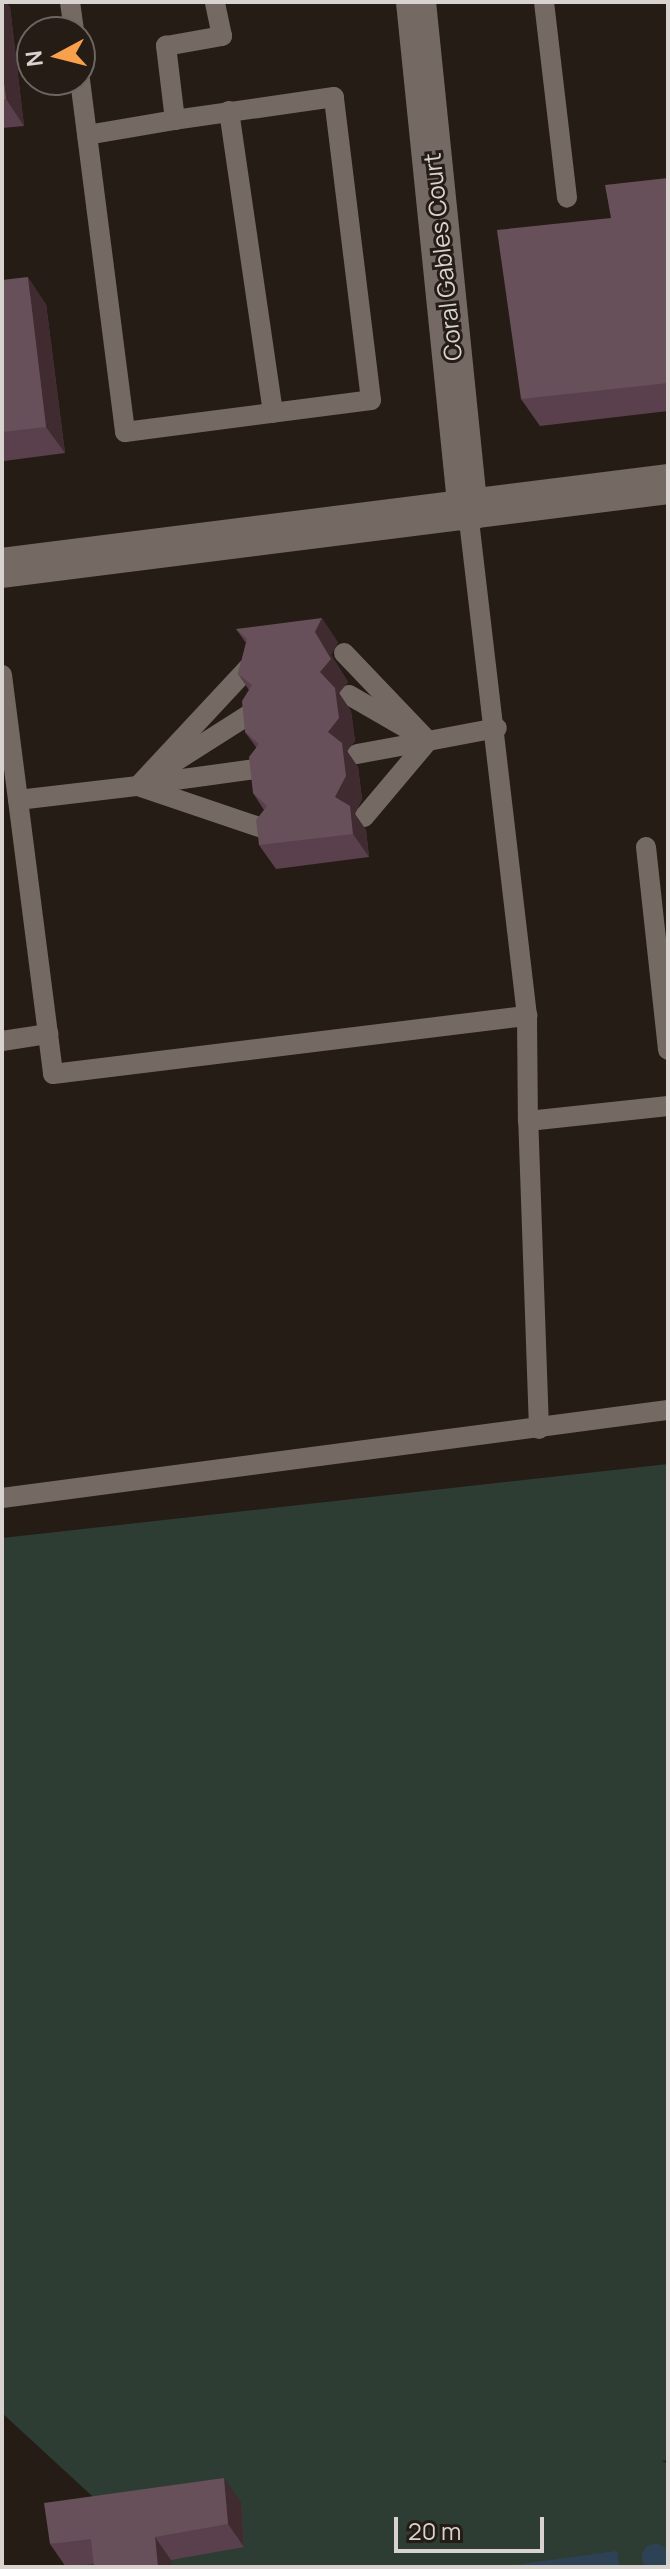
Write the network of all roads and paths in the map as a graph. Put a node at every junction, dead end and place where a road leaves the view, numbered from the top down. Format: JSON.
{"nodes":[{"id":1,"x":215,"y":2,"type":"edge"},
{"id":2,"x":416,"y":2,"type":"edge"},
{"id":3,"x":544,"y":2,"type":"edge"},
{"id":4,"x":82,"y":96,"type":"edge"},
{"id":5,"x":229,"y":111,"type":"junction"},
{"id":6,"x":175,"y":120,"type":"junction"},
{"id":7,"x":87,"y":135,"type":"junction"},
{"id":8,"x":567,"y":198,"type":"dead end"},
{"id":9,"x":273,"y":413,"type":"junction"},
{"id":10,"x":668,"y":484,"type":"edge"},
{"id":11,"x":468,"y":512,"type":"junction"},
{"id":12,"x":2,"y":568,"type":"edge"},
{"id":13,"x":344,"y":653,"type":"dead end"},
{"id":14,"x":251,"y":665,"type":"edge"},
{"id":15,"x":2,"y":675,"type":"edge"},
{"id":16,"x":349,"y":695,"type":"dead end"},
{"id":17,"x":256,"y":710,"type":"edge"},
{"id":18,"x":497,"y":728,"type":"junction"},
{"id":19,"x":428,"y":741,"type":"junction"},
{"id":20,"x":357,"y":754,"type":"dead end"},
{"id":21,"x":263,"y":768,"type":"edge"},
{"id":22,"x":138,"y":786,"type":"junction"},
{"id":23,"x":18,"y":800,"type":"junction"},
{"id":24,"x":364,"y":817,"type":"dead end"},
{"id":25,"x":271,"y":831,"type":"edge"},
{"id":26,"x":646,"y":847,"type":"dead end"},
{"id":27,"x":527,"y":1016,"type":"junction"},
{"id":28,"x":48,"y":1034,"type":"junction"},
{"id":29,"x":2,"y":1041,"type":"edge"},
{"id":30,"x":668,"y":1050,"type":"edge"},
{"id":31,"x":668,"y":1106,"type":"edge"},
{"id":32,"x":528,"y":1121,"type":"junction"},
{"id":33,"x":668,"y":1410,"type":"edge"},
{"id":34,"x":539,"y":1429,"type":"junction"},
{"id":35,"x":2,"y":1498,"type":"edge"}],
"edges":[{"from":1,"to":6,"type":"lane"},
{"from":2,"to":11,"type":"street","name":"Coral Gables Court"},
{"from":3,"to":8,"type":"lane"},
{"from":4,"to":7,"type":"lane"},
{"from":5,"to":6,"type":"lane"},
{"from":5,"to":9,"type":"lane"},
{"from":5,"to":9,"type":"lane"},
{"from":6,"to":7,"type":"lane"},
{"from":7,"to":9,"type":"lane"},
{"from":10,"to":11,"type":"street"},
{"from":11,"to":12,"type":"street"},
{"from":11,"to":18,"type":"lane"},
{"from":13,"to":19,"type":"lane"},
{"from":14,"to":22,"type":"lane"},
{"from":15,"to":23,"type":"lane"},
{"from":16,"to":19,"type":"lane"},
{"from":17,"to":22,"type":"lane"},
{"from":18,"to":19,"type":"lane"},
{"from":18,"to":27,"type":"lane"},
{"from":19,"to":20,"type":"lane"},
{"from":19,"to":24,"type":"lane"},
{"from":21,"to":22,"type":"lane"},
{"from":22,"to":23,"type":"lane"},
{"from":22,"to":25,"type":"lane"},
{"from":23,"to":28,"type":"lane"},
{"from":26,"to":30,"type":"lane"},
{"from":27,"to":28,"type":"lane"},
{"from":27,"to":32,"type":"lane"},
{"from":28,"to":29,"type":"lane"},
{"from":31,"to":32,"type":"lane"},
{"from":32,"to":34,"type":"lane"},
{"from":33,"to":34,"type":"lane"},
{"from":34,"to":35,"type":"lane"}]}
